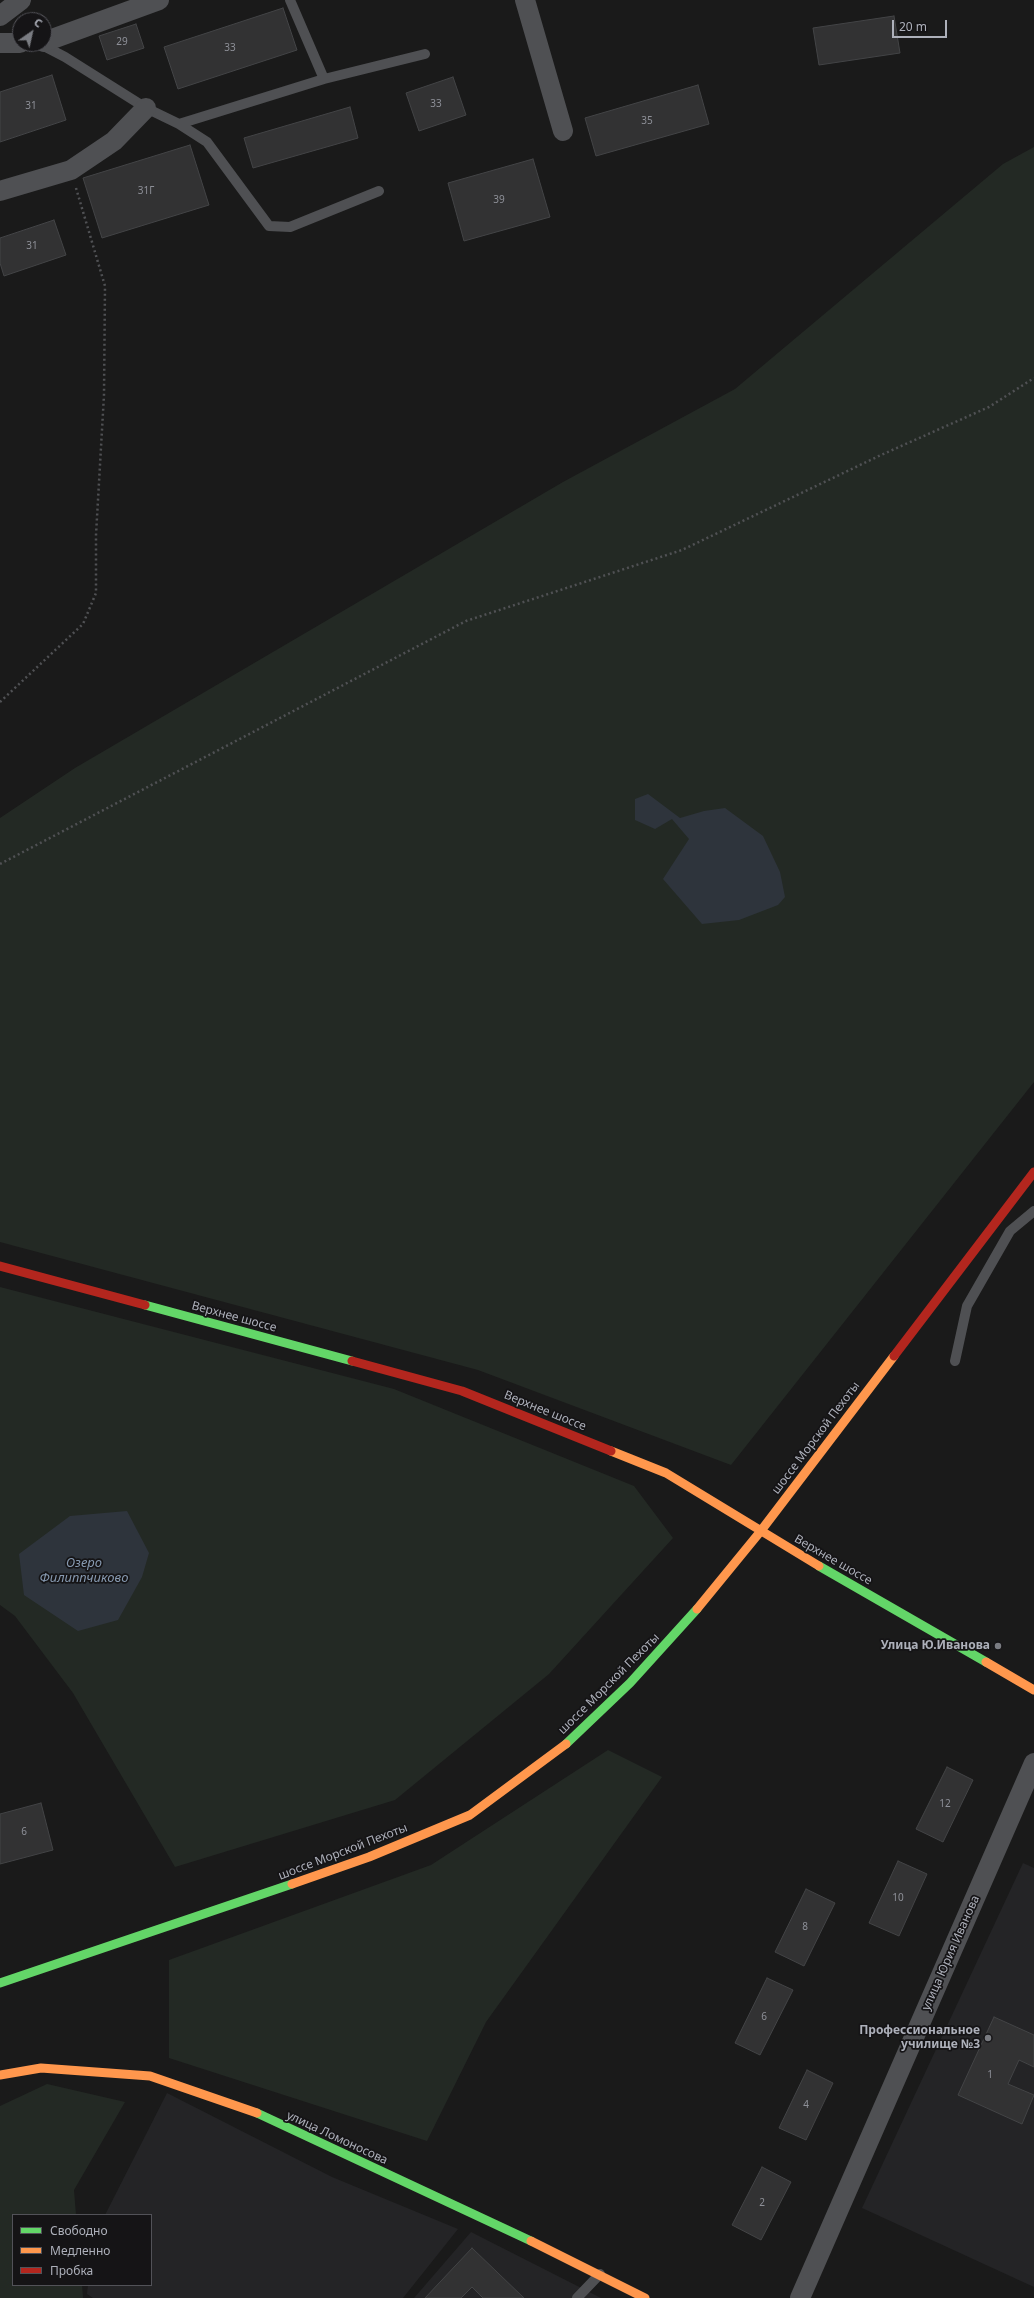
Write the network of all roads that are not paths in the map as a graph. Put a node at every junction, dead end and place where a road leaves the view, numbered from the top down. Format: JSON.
{"nodes":[{"id":1,"x":21,"y":0,"type":"edge"},
{"id":2,"x":159,"y":0,"type":"edge"},
{"id":3,"x":290,"y":0,"type":"edge"},
{"id":4,"x":525,"y":0,"type":"edge"},
{"id":5,"x":0,"y":16,"type":"edge"},
{"id":6,"x":52,"y":39,"type":"edge"},
{"id":7,"x":0,"y":43,"type":"edge"},
{"id":8,"x":12,"y":43,"type":"edge"},
{"id":9,"x":52,"y":50,"type":"edge"},
{"id":10,"x":425,"y":54,"type":"dead end"},
{"id":11,"x":324,"y":79,"type":"junction"},
{"id":12,"x":146,"y":108,"type":"junction"},
{"id":13,"x":179,"y":124,"type":"junction"},
{"id":14,"x":562,"y":132,"type":"dead end"},
{"id":15,"x":0,"y":191,"type":"edge"},
{"id":16,"x":379,"y":191,"type":"dead end"},
{"id":17,"x":1034,"y":1172,"type":"edge"},
{"id":18,"x":1034,"y":1211,"type":"edge"},
{"id":19,"x":0,"y":1266,"type":"edge"},
{"id":20,"x":955,"y":1361,"type":"dead end"},
{"id":21,"x":760,"y":1532,"type":"junction"},
{"id":22,"x":1034,"y":1690,"type":"edge"},
{"id":23,"x":1034,"y":1763,"type":"edge"},
{"id":24,"x":0,"y":1983,"type":"edge"},
{"id":25,"x":0,"y":2074,"type":"edge"},
{"id":26,"x":600,"y":2274,"type":"junction"},
{"id":27,"x":577,"y":2298,"type":"edge"},
{"id":28,"x":645,"y":2298,"type":"edge"},
{"id":29,"x":800,"y":2298,"type":"edge"}],
"edges":[{"from":1,"to":5,"type":"street"},
{"from":2,"to":6,"type":"street"},
{"from":3,"to":11,"type":"lane"},
{"from":4,"to":14,"type":"street"},
{"from":7,"to":8,"type":"street"},
{"from":9,"to":12,"type":"lane"},
{"from":10,"to":11,"type":"lane"},
{"from":11,"to":13,"type":"lane"},
{"from":12,"to":13,"type":"lane"},
{"from":12,"to":15,"type":"street"},
{"from":13,"to":16,"type":"lane"},
{"from":17,"to":21,"type":"street","name":"шоссе Морской Пехоты"},
{"from":18,"to":20,"type":"lane"},
{"from":19,"to":21,"type":"street","name":"Верхнее шоссе"},
{"from":21,"to":22,"type":"street","name":"Верхнее шоссе"},
{"from":21,"to":24,"type":"street","name":"шоссе Морской Пехоты"},
{"from":23,"to":29,"type":"street","name":"улица Юрия Иванова"},
{"from":25,"to":26,"type":"street","name":"улица Ломоносова"},
{"from":26,"to":27,"type":"lane"},
{"from":26,"to":28,"type":"street","name":"улица Ломоносова"}]}
